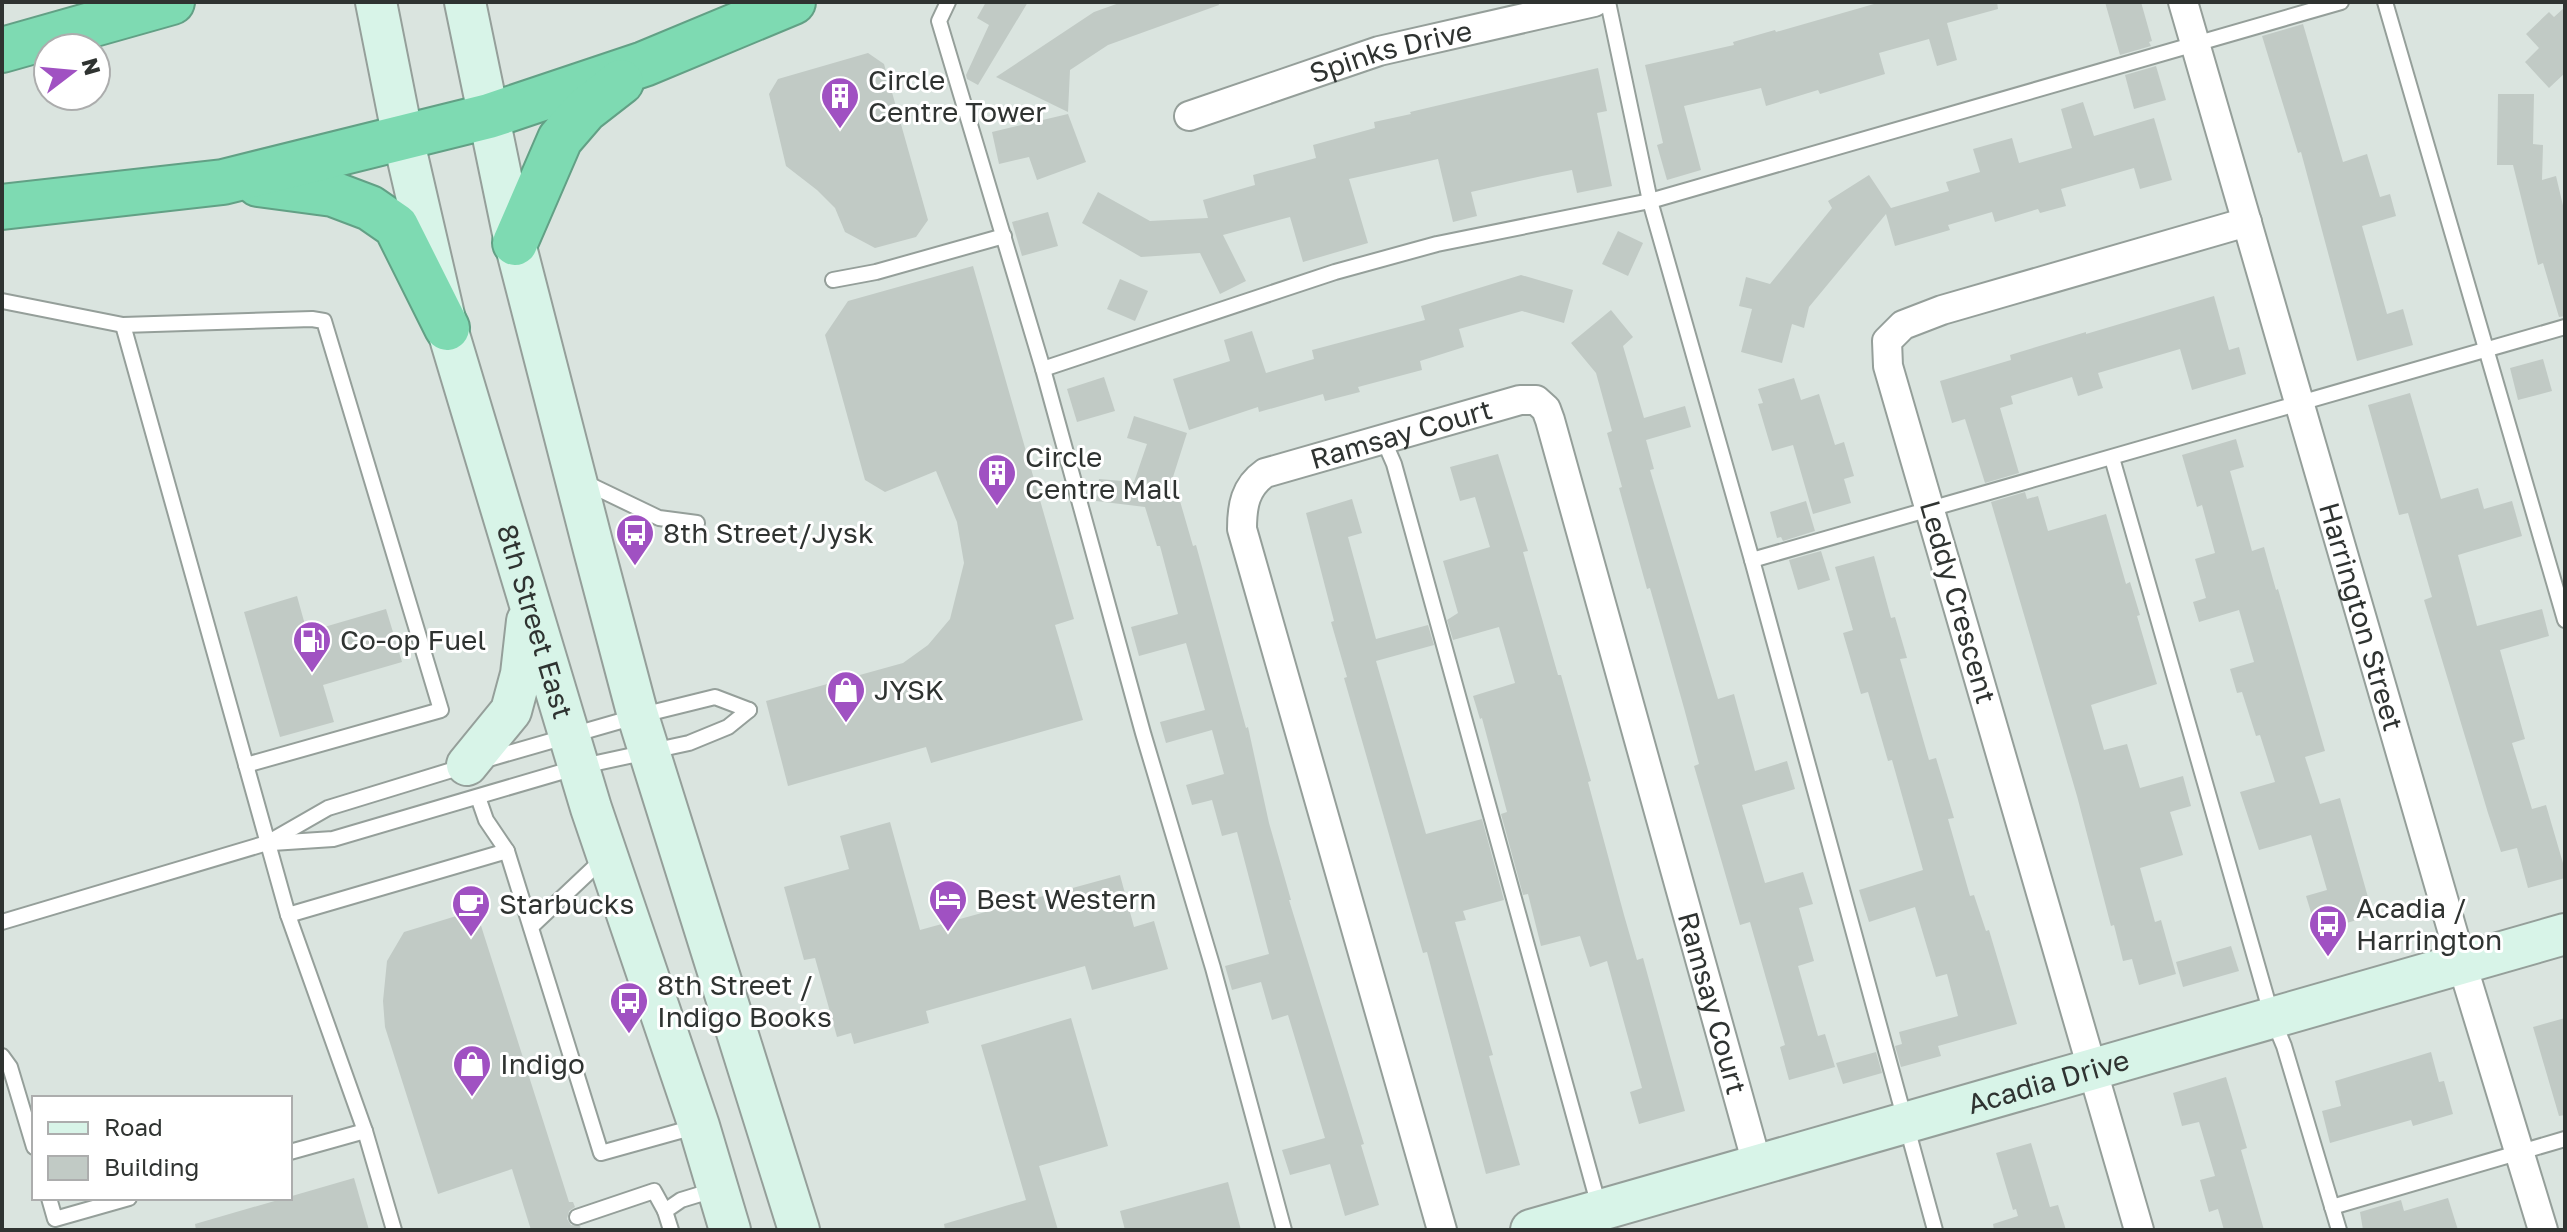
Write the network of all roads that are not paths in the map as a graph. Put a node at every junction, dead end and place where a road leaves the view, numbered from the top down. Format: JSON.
{"nodes":[{"id":1,"x":172,"y":2,"type":"edge"},
{"id":2,"x":376,"y":2,"type":"edge"},
{"id":3,"x":465,"y":2,"type":"edge"},
{"id":4,"x":793,"y":2,"type":"edge"},
{"id":5,"x":948,"y":2,"type":"edge"},
{"id":6,"x":1594,"y":2,"type":"edge"},
{"id":7,"x":1608,"y":2,"type":"edge"},
{"id":8,"x":2183,"y":2,"type":"edge"},
{"id":9,"x":2341,"y":2,"type":"edge"},
{"id":10,"x":2385,"y":2,"type":"edge"},
{"id":11,"x":2195,"y":46,"type":"junction"},
{"id":12,"x":2,"y":50,"type":"edge"},
{"id":13,"x":644,"y":64,"type":"junction"},
{"id":14,"x":489,"y":116,"type":"junction"},
{"id":15,"x":1189,"y":116,"type":"dead end"},
{"id":16,"x":403,"y":138,"type":"junction"},
{"id":17,"x":223,"y":182,"type":"junction"},
{"id":18,"x":1650,"y":201,"type":"junction"},
{"id":19,"x":2,"y":207,"type":"edge"},
{"id":20,"x":2247,"y":222,"type":"junction"},
{"id":21,"x":1004,"y":236,"type":"junction"},
{"id":22,"x":515,"y":243,"type":"junction"},
{"id":23,"x":833,"y":280,"type":"dead end"},
{"id":24,"x":2,"y":301,"type":"edge"},
{"id":25,"x":123,"y":325,"type":"junction"},
{"id":26,"x":2565,"y":327,"type":"edge"},
{"id":27,"x":447,"y":328,"type":"junction"},
{"id":28,"x":2486,"y":350,"type":"junction"},
{"id":29,"x":1043,"y":369,"type":"junction"},
{"id":30,"x":2300,"y":404,"type":"junction"},
{"id":31,"x":1384,"y":441,"type":"junction"},
{"id":32,"x":2112,"y":458,"type":"junction"},
{"id":33,"x":576,"y":478,"type":"junction"},
{"id":34,"x":1931,"y":508,"type":"junction"},
{"id":35,"x":697,"y":523,"type":"dead end"},
{"id":36,"x":1752,"y":560,"type":"junction"},
{"id":37,"x":529,"y":605,"type":"junction"},
{"id":38,"x":2565,"y":620,"type":"edge"},
{"id":39,"x":644,"y":734,"type":"junction"},
{"id":40,"x":574,"y":751,"type":"junction"},
{"id":41,"x":246,"y":765,"type":"junction"},
{"id":42,"x":472,"y":781,"type":"junction"},
{"id":43,"x":267,"y":843,"type":"junction"},
{"id":44,"x":507,"y":851,"type":"junction"},
{"id":45,"x":606,"y":856,"type":"junction"},
{"id":46,"x":288,"y":915,"type":"junction"},
{"id":47,"x":2,"y":922,"type":"edge"},
{"id":48,"x":531,"y":927,"type":"junction"},
{"id":49,"x":2565,"y":934,"type":"edge"},
{"id":50,"x":2462,"y":964,"type":"junction"},
{"id":51,"x":2272,"y":1017,"type":"junction"},
{"id":52,"x":2,"y":1056,"type":"edge"},
{"id":53,"x":2093,"y":1070,"type":"junction"},
{"id":54,"x":1905,"y":1124,"type":"junction"},
{"id":55,"x":699,"y":1126,"type":"junction"},
{"id":56,"x":365,"y":1131,"type":"junction"},
{"id":57,"x":2565,"y":1139,"type":"edge"},
{"id":58,"x":32,"y":1140,"type":"edge"},
{"id":59,"x":292,"y":1151,"type":"edge"},
{"id":60,"x":2519,"y":1152,"type":"junction"},
{"id":61,"x":1757,"y":1164,"type":"junction"},
{"id":62,"x":717,"y":1189,"type":"junction"},
{"id":63,"x":50,"y":1200,"type":"edge"},
{"id":64,"x":122,"y":1200,"type":"edge"},
{"id":65,"x":2332,"y":1207,"type":"junction"},
{"id":66,"x":1601,"y":1210,"type":"junction"},
{"id":67,"x":665,"y":1211,"type":"junction"},
{"id":68,"x":577,"y":1217,"type":"dead end"},
{"id":69,"x":668,"y":1229,"type":"edge"},
{"id":70,"x":394,"y":1230,"type":"edge"},
{"id":71,"x":730,"y":1230,"type":"edge"},
{"id":72,"x":799,"y":1230,"type":"edge"},
{"id":73,"x":1284,"y":1230,"type":"edge"},
{"id":74,"x":1442,"y":1230,"type":"edge"},
{"id":75,"x":1531,"y":1230,"type":"edge"},
{"id":76,"x":1935,"y":1230,"type":"edge"},
{"id":77,"x":2139,"y":1230,"type":"edge"},
{"id":78,"x":2339,"y":1230,"type":"edge"},
{"id":79,"x":2543,"y":1230,"type":"edge"}],
"edges":[{"from":1,"to":12,"type":"highway"},
{"from":2,"to":16,"type":"main road","name":"8th Street East"},
{"from":3,"to":14,"type":"main road"},
{"from":4,"to":13,"type":"highway"},
{"from":5,"to":21,"type":"lane"},
{"from":6,"to":15,"type":"street","name":"Spinks Drive"},
{"from":7,"to":18,"type":"lane"},
{"from":8,"to":11,"type":"street","name":"Harrington Street"},
{"from":9,"to":11,"type":"lane"},
{"from":10,"to":28,"type":"lane"},
{"from":11,"to":18,"type":"lane"},
{"from":11,"to":20,"type":"street","name":"Harrington Street"},
{"from":13,"to":14,"type":"highway"},
{"from":13,"to":22,"type":"highway"},
{"from":14,"to":16,"type":"highway"},
{"from":14,"to":22,"type":"main road"},
{"from":16,"to":17,"type":"highway"},
{"from":16,"to":27,"type":"main road","name":"8th Street East"},
{"from":17,"to":19,"type":"highway"},
{"from":17,"to":27,"type":"highway"},
{"from":18,"to":29,"type":"lane"},
{"from":18,"to":36,"type":"lane"},
{"from":20,"to":30,"type":"street","name":"Harrington Street"},
{"from":20,"to":34,"type":"street","name":"Leddy Crescent"},
{"from":21,"to":23,"type":"lane"},
{"from":21,"to":29,"type":"lane"},
{"from":22,"to":33,"type":"main road"},
{"from":24,"to":25,"type":"lane"},
{"from":25,"to":41,"type":"lane"},
{"from":25,"to":41,"type":"lane"},
{"from":26,"to":28,"type":"lane"},
{"from":27,"to":37,"type":"main road","name":"8th Street East"},
{"from":28,"to":30,"type":"lane"},
{"from":28,"to":38,"type":"lane"},
{"from":29,"to":73,"type":"lane"},
{"from":30,"to":32,"type":"lane"},
{"from":30,"to":50,"type":"street","name":"Harrington Street"},
{"from":31,"to":61,"type":"street","name":"Ramsay Court"},
{"from":31,"to":66,"type":"lane"},
{"from":31,"to":74,"type":"street","name":"Ramsay Court"},
{"from":32,"to":34,"type":"lane"},
{"from":32,"to":51,"type":"lane"},
{"from":33,"to":35,"type":"lane"},
{"from":33,"to":39,"type":"main road"},
{"from":34,"to":36,"type":"lane"},
{"from":34,"to":53,"type":"street","name":"Leddy Crescent"},
{"from":36,"to":54,"type":"lane"},
{"from":37,"to":40,"type":"main road","name":"8th Street East"},
{"from":37,"to":42,"type":"main road"},
{"from":39,"to":39,"type":"lane"},
{"from":39,"to":40,"type":"lane"},
{"from":39,"to":40,"type":"lane"},
{"from":39,"to":72,"type":"main road"},
{"from":40,"to":42,"type":"lane"},
{"from":40,"to":42,"type":"lane"},
{"from":40,"to":45,"type":"main road","name":"8th Street East"},
{"from":41,"to":43,"type":"lane"},
{"from":42,"to":43,"type":"lane"},
{"from":42,"to":43,"type":"lane"},
{"from":42,"to":44,"type":"lane"},
{"from":43,"to":46,"type":"lane"},
{"from":43,"to":47,"type":"lane"},
{"from":44,"to":46,"type":"lane"},
{"from":44,"to":48,"type":"lane"},
{"from":45,"to":48,"type":"lane"},
{"from":45,"to":55,"type":"main road","name":"8th Street East"},
{"from":46,"to":56,"type":"lane"},
{"from":48,"to":55,"type":"lane"},
{"from":49,"to":50,"type":"main road","name":"Acadia Drive"},
{"from":50,"to":51,"type":"main road","name":"Acadia Drive"},
{"from":50,"to":60,"type":"street","name":"Harrington Street"},
{"from":51,"to":53,"type":"main road","name":"Acadia Drive"},
{"from":51,"to":65,"type":"lane"},
{"from":52,"to":58,"type":"lane"},
{"from":53,"to":54,"type":"main road","name":"Acadia Drive"},
{"from":53,"to":77,"type":"street","name":"Leddy Crescent"},
{"from":54,"to":61,"type":"main road","name":"Acadia Drive"},
{"from":54,"to":76,"type":"lane"},
{"from":55,"to":62,"type":"main road","name":"8th Street East"},
{"from":56,"to":59,"type":"lane"},
{"from":56,"to":70,"type":"lane"},
{"from":57,"to":60,"type":"lane"},
{"from":60,"to":65,"type":"lane"},
{"from":60,"to":79,"type":"street","name":"Harrington Street"},
{"from":61,"to":66,"type":"main road","name":"Acadia Drive"},
{"from":62,"to":67,"type":"lane"},
{"from":62,"to":71,"type":"main road","name":"8th Street East"},
{"from":63,"to":64,"type":"lane"},
{"from":65,"to":78,"type":"lane"},
{"from":66,"to":75,"type":"main road","name":"Acadia Drive"},
{"from":67,"to":68,"type":"lane"},
{"from":67,"to":69,"type":"lane"}]}
